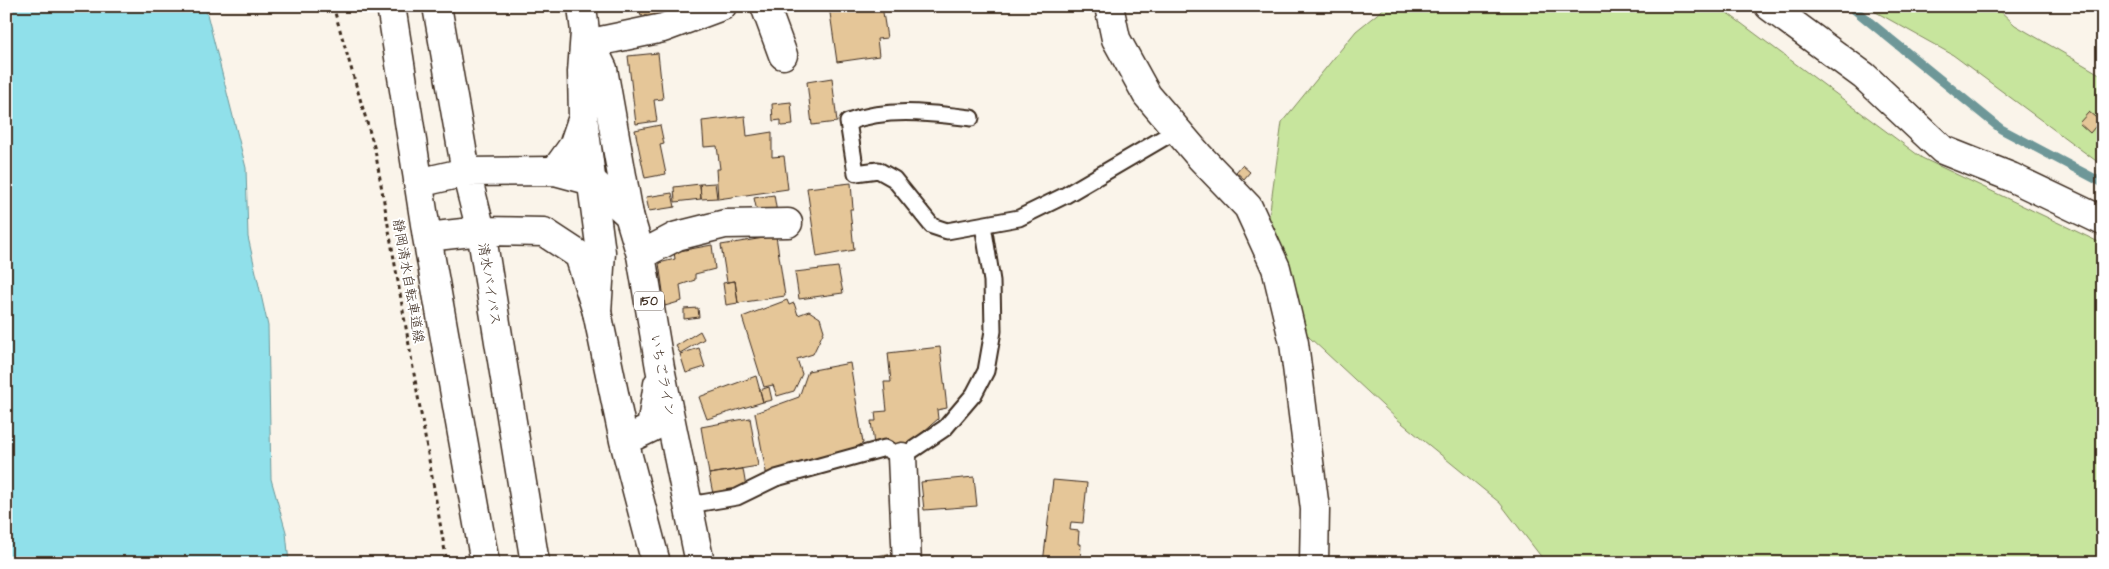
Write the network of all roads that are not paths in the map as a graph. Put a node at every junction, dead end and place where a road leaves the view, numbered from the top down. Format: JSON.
{"nodes":[{"id":1,"x":391,"y":6,"type":"edge"},
{"id":2,"x":437,"y":6,"type":"edge"},
{"id":3,"x":722,"y":6,"type":"edge"},
{"id":4,"x":765,"y":6,"type":"edge"},
{"id":5,"x":1108,"y":6,"type":"edge"},
{"id":6,"x":1769,"y":6,"type":"edge"},
{"id":7,"x":586,"y":27,"type":"edge"},
{"id":8,"x":783,"y":56,"type":"dead end"},
{"id":9,"x":583,"y":117,"type":"junction"},
{"id":10,"x":971,"y":118,"type":"dead end"},
{"id":11,"x":1177,"y":130,"type":"junction"},
{"id":12,"x":556,"y":171,"type":"junction"},
{"id":13,"x":466,"y":172,"type":"junction"},
{"id":14,"x":592,"y":181,"type":"junction"},
{"id":15,"x":418,"y":183,"type":"junction"},
{"id":16,"x":629,"y":215,"type":"junction"},
{"id":17,"x":2103,"y":221,"type":"edge"},
{"id":18,"x":788,"y":223,"type":"dead end"},
{"id":19,"x":983,"y":226,"type":"junction"},
{"id":20,"x":481,"y":231,"type":"junction"},
{"id":21,"x":427,"y":237,"type":"junction"},
{"id":22,"x":642,"y":256,"type":"junction"},
{"id":23,"x":597,"y":312,"type":"junction"},
{"id":24,"x":660,"y":368,"type":"junction"},
{"id":25,"x":624,"y":441,"type":"junction"},
{"id":26,"x":902,"y":457,"type":"junction"},
{"id":27,"x":689,"y":505,"type":"junction"},
{"id":28,"x":485,"y":563,"type":"edge"},
{"id":29,"x":535,"y":563,"type":"edge"},
{"id":30,"x":656,"y":563,"type":"edge"},
{"id":31,"x":700,"y":563,"type":"edge"},
{"id":32,"x":907,"y":563,"type":"edge"},
{"id":33,"x":1314,"y":563,"type":"edge"}],
"edges":[{"from":1,"to":15,"type":"main road"},
{"from":2,"to":13,"type":"main road","name":"清水バイパス"},
{"from":3,"to":7,"type":"main road"},
{"from":4,"to":8,"type":"main road"},
{"from":5,"to":11,"type":"main road"},
{"from":6,"to":17,"type":"main road"},
{"from":7,"to":9,"type":"main road"},
{"from":7,"to":16,"type":"main road"},
{"from":9,"to":12,"type":"main road"},
{"from":9,"to":14,"type":"main road"},
{"from":10,"to":19,"type":"lane"},
{"from":11,"to":19,"type":"lane"},
{"from":11,"to":33,"type":"main road"},
{"from":12,"to":13,"type":"main road","name":"いちごライン","number":"150"},
{"from":12,"to":14,"type":"main road","name":"いちごライン","number":"150"},
{"from":13,"to":15,"type":"main road","number":"150"},
{"from":13,"to":20,"type":"main road","name":"清水バイパス"},
{"from":14,"to":16,"type":"main road","name":"いちごライン","number":"150"},
{"from":14,"to":23,"type":"main road"},
{"from":15,"to":21,"type":"main road"},
{"from":16,"to":22,"type":"main road","name":"いちごライン","number":"150"},
{"from":18,"to":22,"type":"main road"},
{"from":19,"to":26,"type":"lane"},
{"from":20,"to":21,"type":"main road"},
{"from":20,"to":23,"type":"main road"},
{"from":20,"to":29,"type":"main road","name":"清水バイパス"},
{"from":21,"to":28,"type":"main road"},
{"from":22,"to":24,"type":"main road","name":"いちごライン","number":"150"},
{"from":23,"to":25,"type":"main road"},
{"from":24,"to":25,"type":"main road"},
{"from":24,"to":27,"type":"main road","name":"いちごライン","number":"150"},
{"from":25,"to":30,"type":"main road"},
{"from":26,"to":27,"type":"lane"},
{"from":26,"to":32,"type":"main road"},
{"from":27,"to":31,"type":"main road","name":"いちごライン","number":"150"}]}
